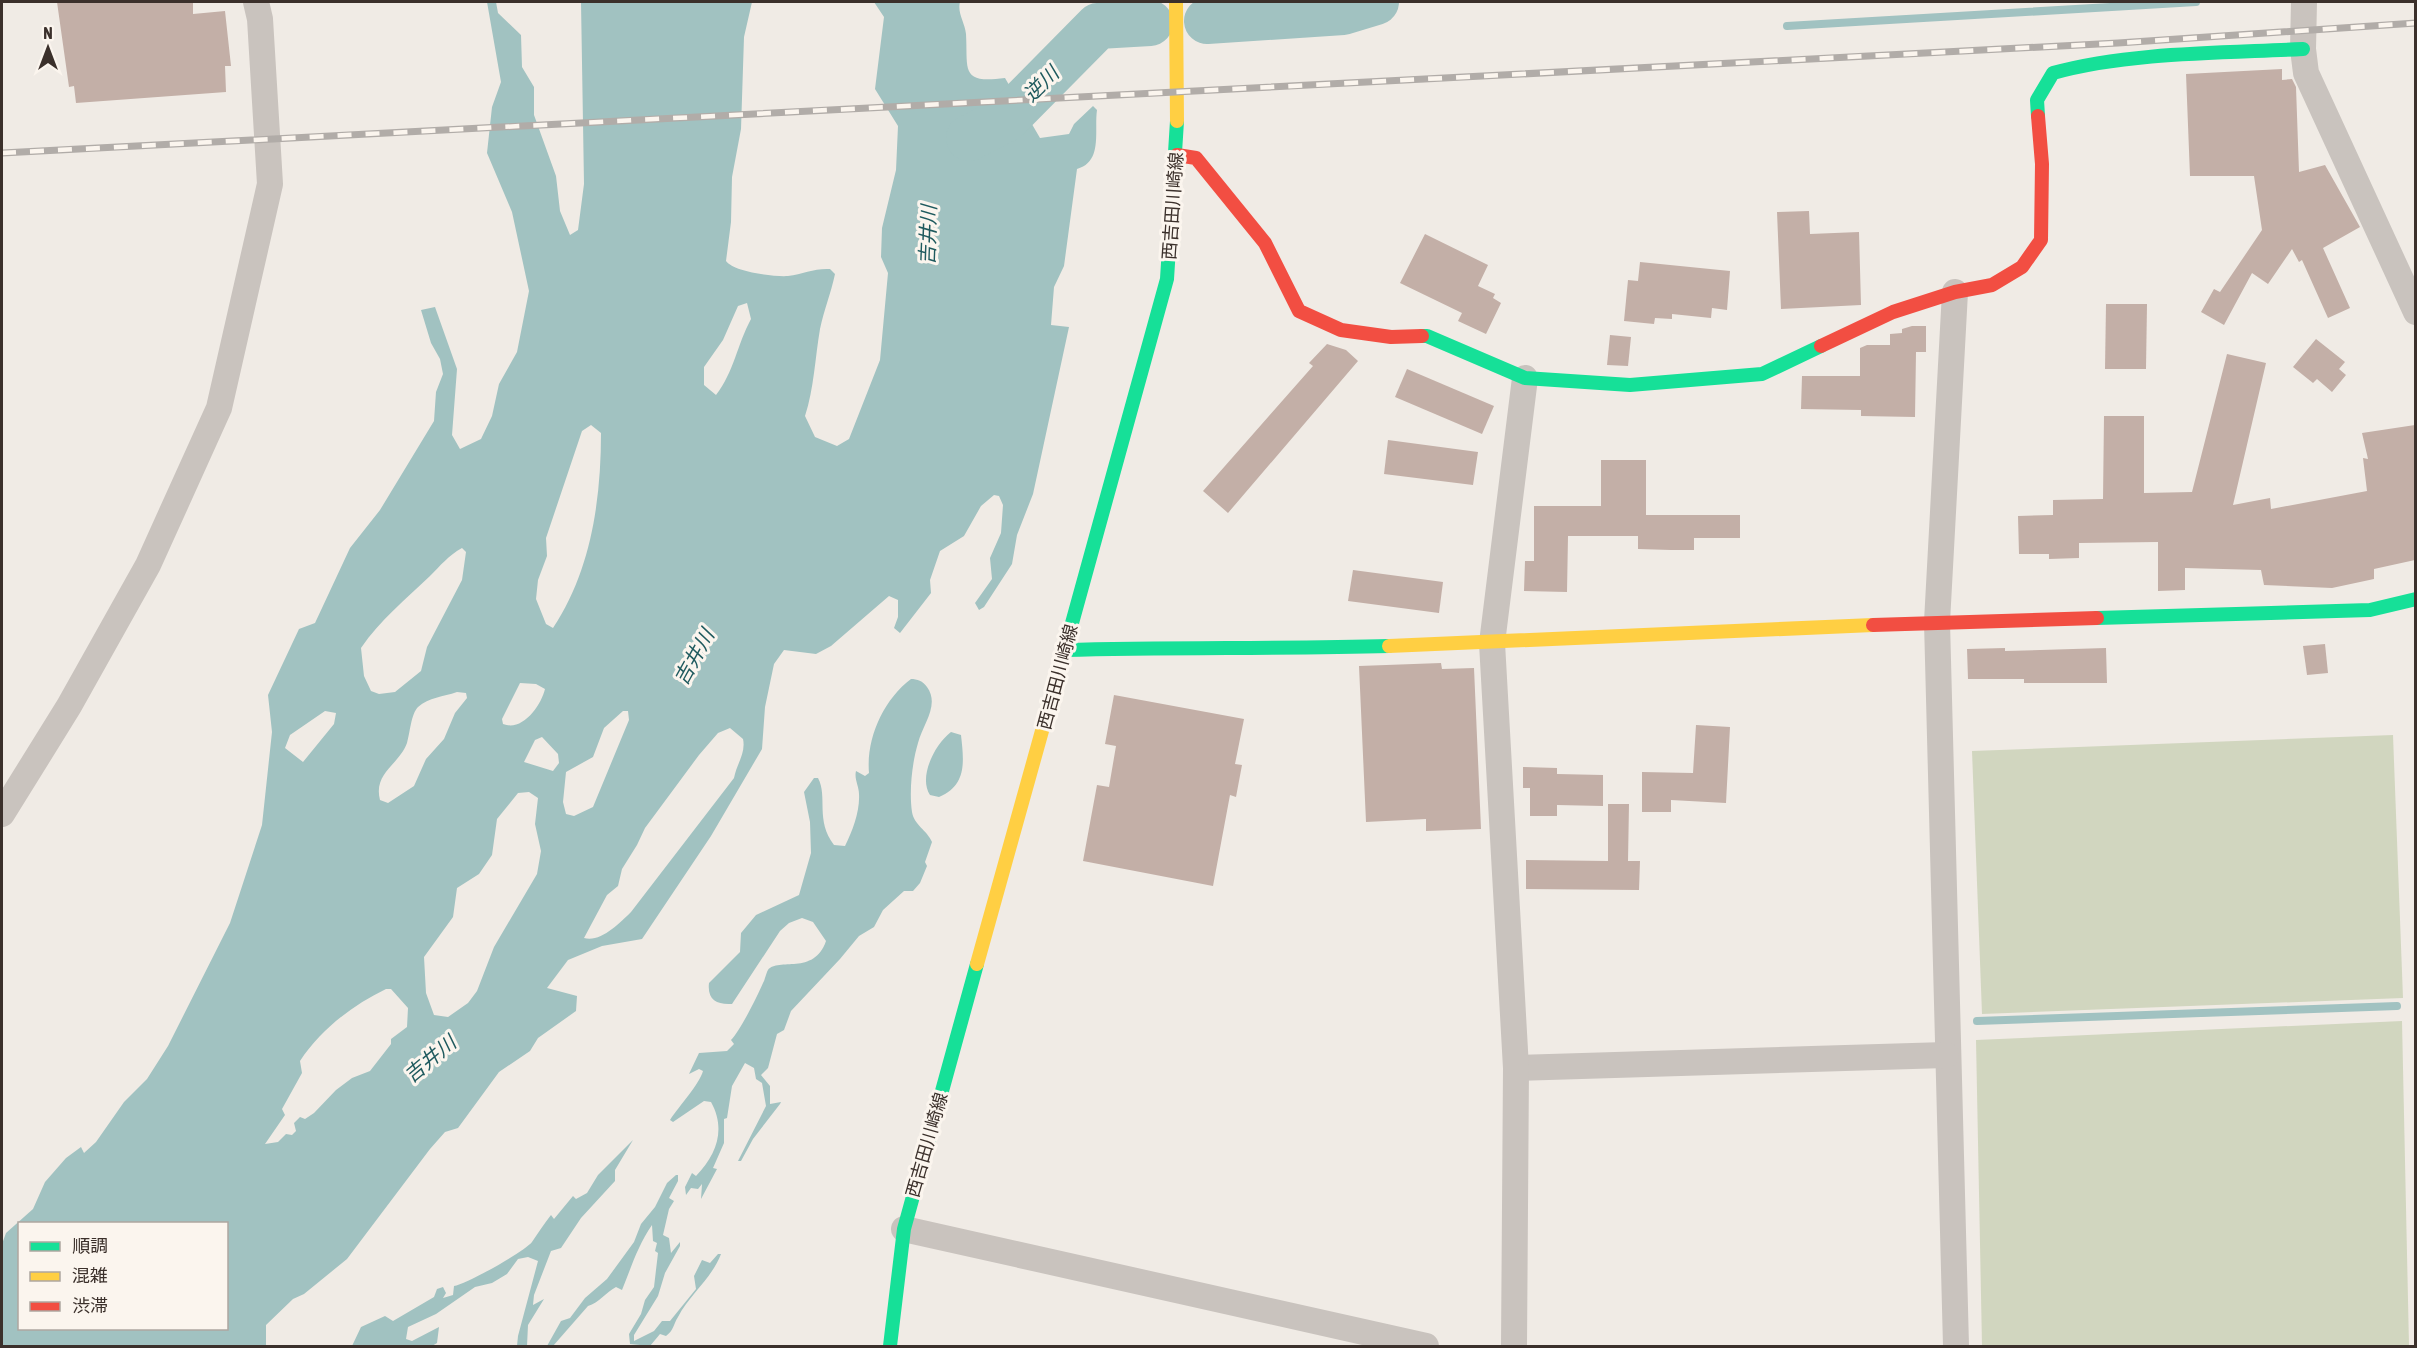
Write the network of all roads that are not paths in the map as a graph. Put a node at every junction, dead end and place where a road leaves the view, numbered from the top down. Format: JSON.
{"nodes":[{"id":1,"x":256,"y":2,"type":"edge"},
{"id":2,"x":1176,"y":2,"type":"edge"},
{"id":3,"x":2304,"y":2,"type":"edge"},
{"id":4,"x":2303,"y":50,"type":"junction"},
{"id":5,"x":1178,"y":155,"type":"junction"},
{"id":6,"x":1955,"y":292,"type":"junction"},
{"id":7,"x":2415,"y":312,"type":"edge"},
{"id":8,"x":1525,"y":378,"type":"junction"},
{"id":9,"x":2415,"y":599,"type":"edge"},
{"id":10,"x":1937,"y":622,"type":"junction"},
{"id":11,"x":1492,"y":643,"type":"junction"},
{"id":12,"x":1065,"y":650,"type":"junction"},
{"id":13,"x":2,"y":814,"type":"edge"},
{"id":14,"x":1946,"y":1055,"type":"junction"},
{"id":15,"x":1516,"y":1068,"type":"junction"},
{"id":16,"x":904,"y":1229,"type":"junction"},
{"id":17,"x":890,"y":1347,"type":"edge"},
{"id":18,"x":1426,"y":1347,"type":"edge"},
{"id":19,"x":1514,"y":1347,"type":"edge"},
{"id":20,"x":1956,"y":1347,"type":"edge"}],
"edges":[{"from":1,"to":13,"type":"street"},
{"from":2,"to":5,"type":"street","name":"西吉田川崎線"},
{"from":3,"to":4,"type":"street"},
{"from":4,"to":6,"type":"street"},
{"from":4,"to":7,"type":"street"},
{"from":5,"to":8,"type":"street"},
{"from":5,"to":12,"type":"street","name":"西吉田川崎線"},
{"from":6,"to":8,"type":"street"},
{"from":6,"to":10,"type":"street"},
{"from":8,"to":11,"type":"street"},
{"from":9,"to":10,"type":"street"},
{"from":10,"to":11,"type":"street"},
{"from":10,"to":14,"type":"street"},
{"from":11,"to":12,"type":"street"},
{"from":11,"to":15,"type":"street"},
{"from":12,"to":16,"type":"street","name":"西吉田川崎線"},
{"from":14,"to":15,"type":"street"},
{"from":14,"to":20,"type":"street"},
{"from":15,"to":19,"type":"street"},
{"from":16,"to":17,"type":"street","name":"西吉田川崎線"},
{"from":16,"to":18,"type":"street"}]}
